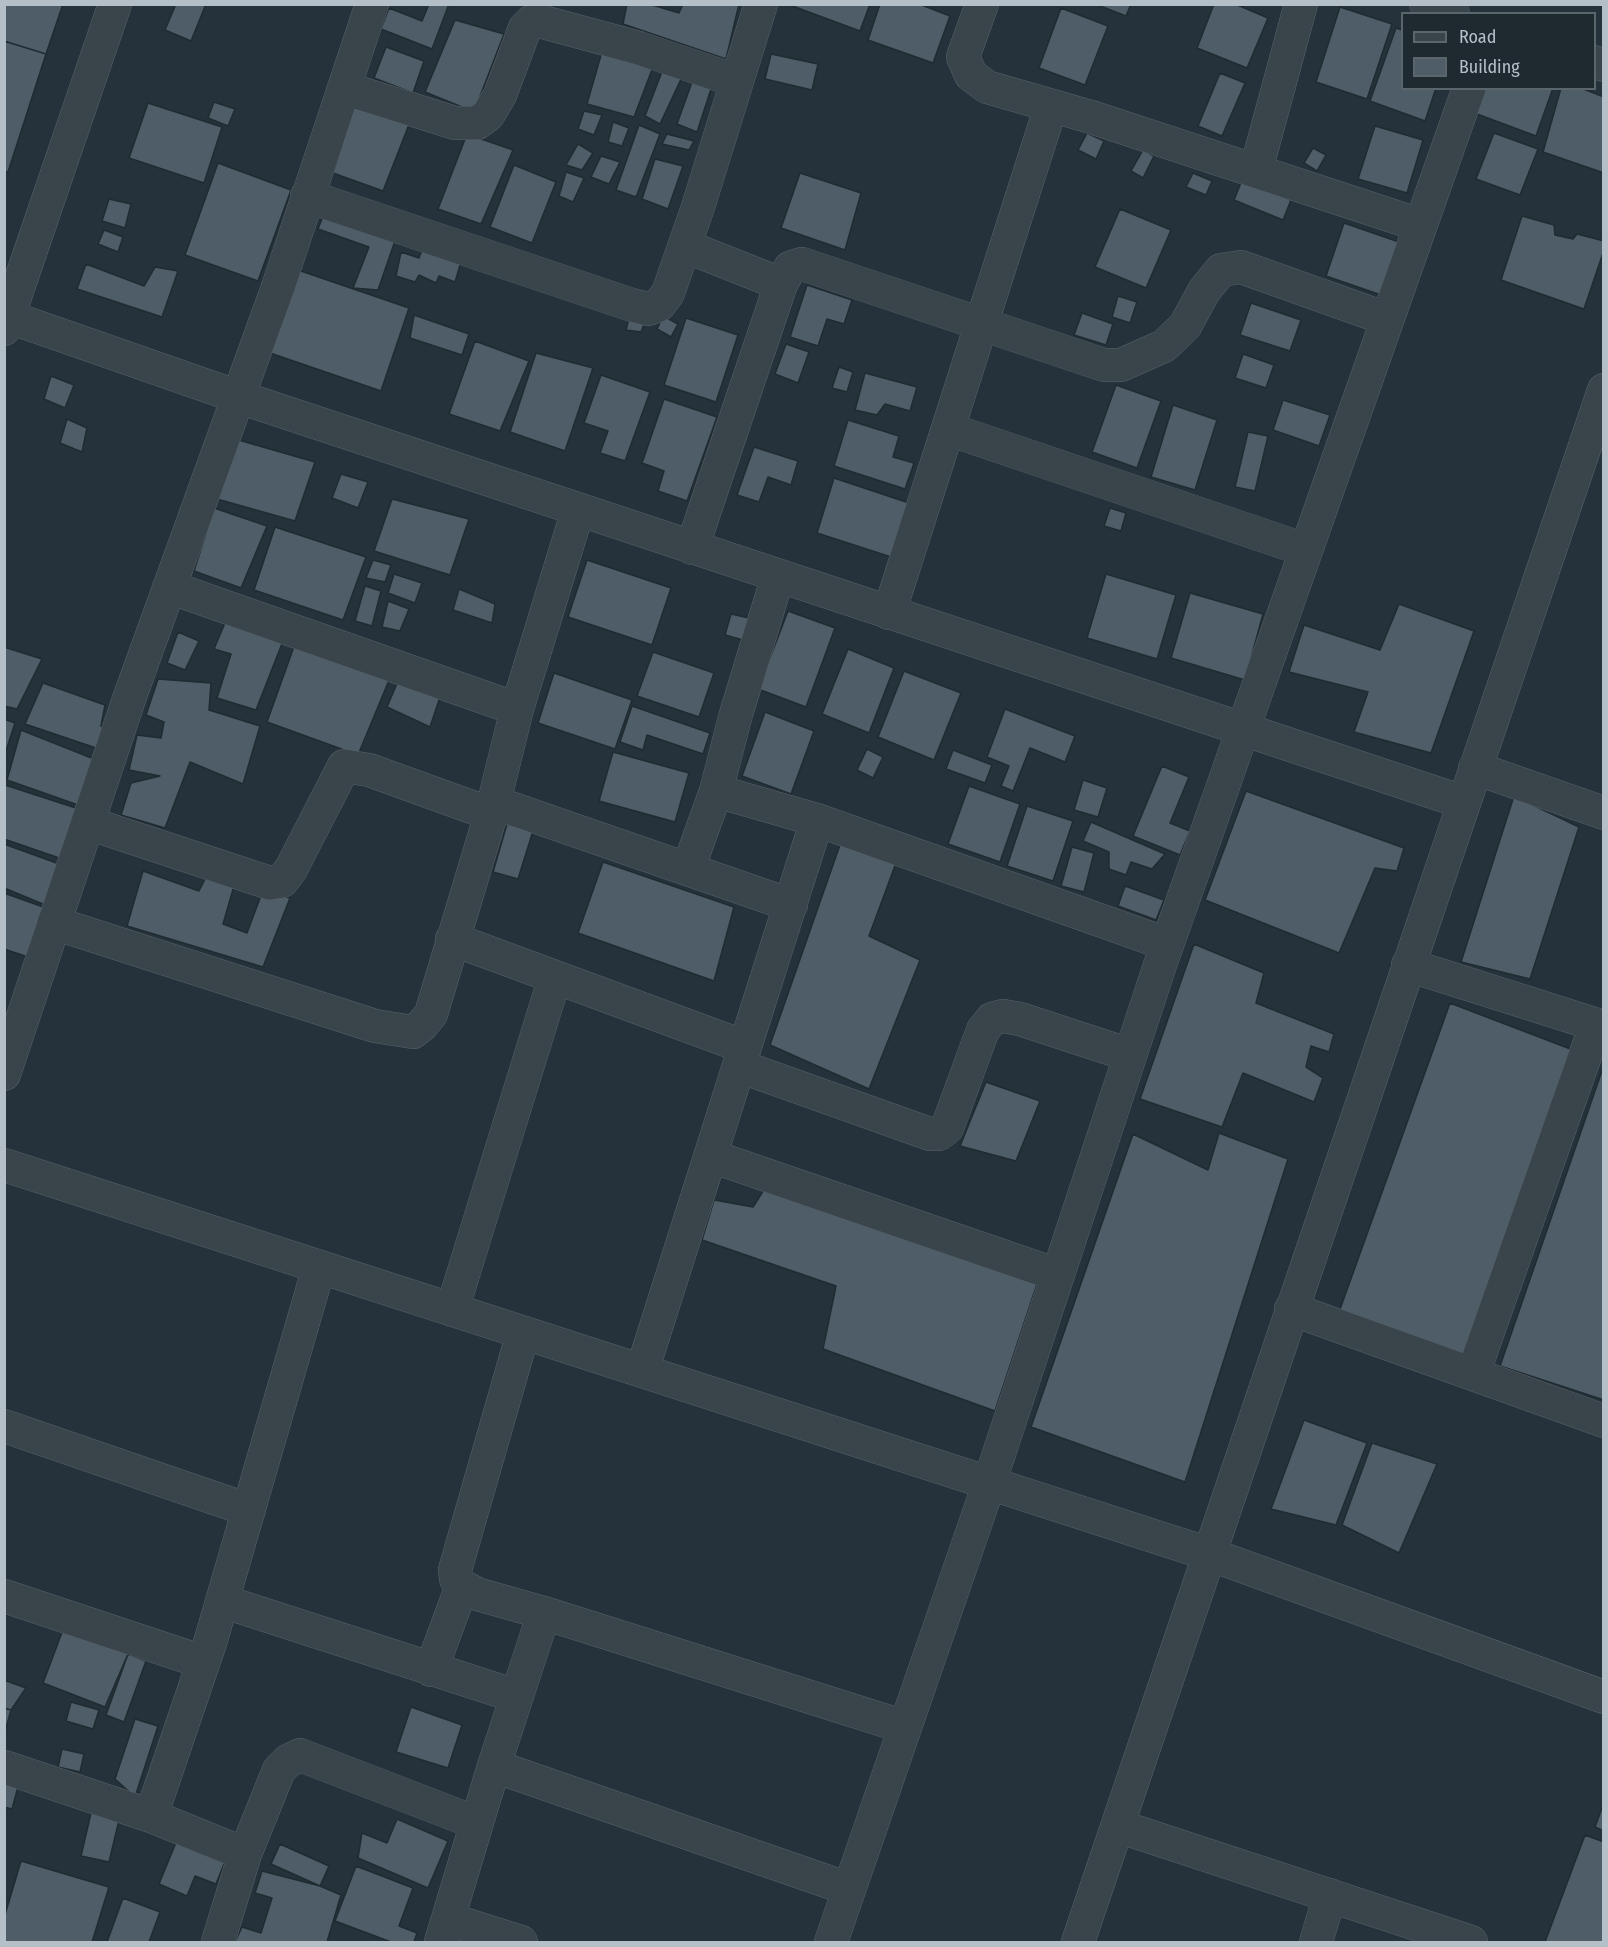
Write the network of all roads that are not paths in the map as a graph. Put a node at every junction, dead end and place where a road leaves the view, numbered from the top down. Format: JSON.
{"nodes":[{"id":1,"x":115,"y":4,"type":"edge"},
{"id":2,"x":372,"y":4,"type":"edge"},
{"id":3,"x":761,"y":4,"type":"edge"},
{"id":4,"x":982,"y":4,"type":"edge"},
{"id":5,"x":1301,"y":4,"type":"edge"},
{"id":6,"x":1426,"y":4,"type":"edge"},
{"id":7,"x":1448,"y":12,"type":"edge"},
{"id":8,"x":737,"y":81,"type":"junction"},
{"id":9,"x":344,"y":88,"type":"junction"},
{"id":10,"x":1468,"y":90,"type":"edge"},
{"id":11,"x":1051,"y":106,"type":"junction"},
{"id":12,"x":1256,"y":170,"type":"junction"},
{"id":13,"x":307,"y":196,"type":"junction"},
{"id":14,"x":1420,"y":225,"type":"junction"},
{"id":15,"x":685,"y":246,"type":"junction"},
{"id":16,"x":12,"y":281,"type":"edge"},
{"id":17,"x":781,"y":284,"type":"junction"},
{"id":18,"x":1387,"y":319,"type":"junction"},
{"id":19,"x":7,"y":323,"type":"edge"},
{"id":20,"x":981,"y":325,"type":"junction"},
{"id":21,"x":1604,"y":390,"type":"edge"},
{"id":22,"x":236,"y":396,"type":"junction"},
{"id":23,"x":948,"y":429,"type":"junction"},
{"id":24,"x":578,"y":510,"type":"junction"},
{"id":25,"x":692,"y":548,"type":"junction"},
{"id":26,"x":1306,"y":550,"type":"junction"},
{"id":27,"x":778,"y":576,"type":"junction"},
{"id":28,"x":169,"y":586,"type":"junction"},
{"id":29,"x":889,"y":613,"type":"junction"},
{"id":30,"x":517,"y":709,"type":"junction"},
{"id":31,"x":1244,"y":731,"type":"junction"},
{"id":32,"x":1475,"y":768,"type":"junction"},
{"id":33,"x":716,"y":791,"type":"junction"},
{"id":34,"x":1463,"y":802,"type":"junction"},
{"id":35,"x":492,"y":808,"type":"junction"},
{"id":36,"x":1604,"y":813,"type":"edge"},
{"id":37,"x":817,"y":820,"type":"junction"},
{"id":38,"x":88,"y":824,"type":"junction"},
{"id":39,"x":688,"y":869,"type":"junction"},
{"id":40,"x":791,"y":905,"type":"junction"},
{"id":41,"x":54,"y":923,"type":"junction"},
{"id":42,"x":452,"y":939,"type":"junction"},
{"id":43,"x":1167,"y":944,"type":"junction"},
{"id":44,"x":1408,"y":965,"type":"junction"},
{"id":45,"x":555,"y":977,"type":"junction"},
{"id":46,"x":1600,"y":1026,"type":"edge"},
{"id":47,"x":742,"y":1056,"type":"junction"},
{"id":48,"x":1130,"y":1056,"type":"junction"},
{"id":49,"x":4,"y":1074,"type":"edge"},
{"id":50,"x":711,"y":1156,"type":"junction"},
{"id":51,"x":4,"y":1165,"type":"edge"},
{"id":52,"x":319,"y":1267,"type":"junction"},
{"id":53,"x":1058,"y":1275,"type":"junction"},
{"id":54,"x":1291,"y":1309,"type":"junction"},
{"id":55,"x":452,"y":1310,"type":"junction"},
{"id":56,"x":523,"y":1333,"type":"junction"},
{"id":57,"x":642,"y":1371,"type":"junction"},
{"id":58,"x":1473,"y":1374,"type":"junction"},
{"id":59,"x":1604,"y":1420,"type":"edge"},
{"id":60,"x":4,"y":1426,"type":"edge"},
{"id":61,"x":989,"y":1484,"type":"junction"},
{"id":62,"x":249,"y":1510,"type":"junction"},
{"id":63,"x":1209,"y":1554,"type":"junction"},
{"id":64,"x":462,"y":1586,"type":"junction"},
{"id":65,"x":4,"y":1596,"type":"edge"},
{"id":66,"x":222,"y":1601,"type":"junction"},
{"id":67,"x":544,"y":1613,"type":"junction"},
{"id":68,"x":203,"y":1662,"type":"junction"},
{"id":69,"x":431,"y":1670,"type":"junction"},
{"id":70,"x":516,"y":1696,"type":"junction"},
{"id":71,"x":1604,"y":1697,"type":"edge"},
{"id":72,"x":905,"y":1727,"type":"junction"},
{"id":73,"x":494,"y":1766,"type":"junction"},
{"id":74,"x":4,"y":1767,"type":"edge"},
{"id":75,"x":151,"y":1816,"type":"junction"},
{"id":76,"x":477,"y":1823,"type":"junction"},
{"id":77,"x":1118,"y":1826,"type":"junction"},
{"id":78,"x":245,"y":1854,"type":"junction"},
{"id":79,"x":849,"y":1890,"type":"junction"},
{"id":80,"x":1330,"y":1895,"type":"junction"},
{"id":81,"x":444,"y":1931,"type":"edge"},
{"id":82,"x":1452,"y":1939,"type":"edge"},
{"id":83,"x":218,"y":1942,"type":"edge"},
{"id":84,"x":521,"y":1942,"type":"edge"},
{"id":85,"x":831,"y":1942,"type":"edge"},
{"id":86,"x":1078,"y":1942,"type":"edge"},
{"id":87,"x":1316,"y":1942,"type":"edge"}],
"edges":[{"from":1,"to":16,"type":"street"},
{"from":2,"to":9,"type":"street"},
{"from":3,"to":8,"type":"street"},
{"from":4,"to":11,"type":"street"},
{"from":5,"to":12,"type":"street"},
{"from":6,"to":7,"type":"street"},
{"from":8,"to":9,"type":"street"},
{"from":8,"to":15,"type":"street"},
{"from":9,"to":13,"type":"street"},
{"from":10,"to":14,"type":"street"},
{"from":11,"to":12,"type":"street"},
{"from":11,"to":20,"type":"street"},
{"from":12,"to":14,"type":"street"},
{"from":13,"to":15,"type":"street"},
{"from":13,"to":22,"type":"street"},
{"from":14,"to":18,"type":"street"},
{"from":15,"to":17,"type":"street"},
{"from":16,"to":19,"type":"street"},
{"from":17,"to":20,"type":"street"},
{"from":17,"to":25,"type":"street"},
{"from":18,"to":20,"type":"street"},
{"from":18,"to":26,"type":"street"},
{"from":19,"to":22,"type":"street"},
{"from":20,"to":23,"type":"street"},
{"from":21,"to":32,"type":"street"},
{"from":22,"to":24,"type":"street"},
{"from":22,"to":28,"type":"street"},
{"from":23,"to":26,"type":"street"},
{"from":23,"to":29,"type":"street"},
{"from":24,"to":25,"type":"street"},
{"from":24,"to":30,"type":"street"},
{"from":25,"to":27,"type":"street"},
{"from":26,"to":31,"type":"street"},
{"from":27,"to":29,"type":"street"},
{"from":27,"to":33,"type":"street"},
{"from":28,"to":30,"type":"street"},
{"from":28,"to":38,"type":"street"},
{"from":29,"to":31,"type":"street"},
{"from":30,"to":35,"type":"street"},
{"from":31,"to":34,"type":"street"},
{"from":31,"to":43,"type":"street"},
{"from":32,"to":34,"type":"street"},
{"from":32,"to":36,"type":"street"},
{"from":33,"to":37,"type":"street"},
{"from":33,"to":39,"type":"street"},
{"from":34,"to":44,"type":"street"},
{"from":35,"to":38,"type":"street"},
{"from":35,"to":39,"type":"street"},
{"from":35,"to":42,"type":"street"},
{"from":37,"to":40,"type":"street"},
{"from":37,"to":43,"type":"street"},
{"from":38,"to":41,"type":"street"},
{"from":39,"to":40,"type":"street"},
{"from":40,"to":47,"type":"street"},
{"from":41,"to":42,"type":"street"},
{"from":41,"to":49,"type":"street"},
{"from":42,"to":45,"type":"street"},
{"from":43,"to":48,"type":"street"},
{"from":44,"to":46,"type":"street"},
{"from":44,"to":54,"type":"street"},
{"from":45,"to":47,"type":"street"},
{"from":45,"to":55,"type":"street"},
{"from":46,"to":58,"type":"street"},
{"from":47,"to":48,"type":"street"},
{"from":47,"to":50,"type":"street"},
{"from":48,"to":53,"type":"street"},
{"from":50,"to":53,"type":"street"},
{"from":50,"to":57,"type":"street"},
{"from":51,"to":52,"type":"street"},
{"from":52,"to":55,"type":"street"},
{"from":52,"to":62,"type":"street"},
{"from":53,"to":61,"type":"street"},
{"from":54,"to":58,"type":"street"},
{"from":54,"to":63,"type":"street"},
{"from":55,"to":56,"type":"street"},
{"from":56,"to":57,"type":"street"},
{"from":56,"to":64,"type":"street"},
{"from":57,"to":61,"type":"street"},
{"from":58,"to":59,"type":"street"},
{"from":60,"to":62,"type":"street"},
{"from":61,"to":63,"type":"street"},
{"from":61,"to":72,"type":"street"},
{"from":62,"to":66,"type":"street"},
{"from":63,"to":71,"type":"street"},
{"from":63,"to":77,"type":"street"},
{"from":64,"to":67,"type":"street"},
{"from":64,"to":69,"type":"street"},
{"from":65,"to":68,"type":"street"},
{"from":66,"to":68,"type":"street"},
{"from":66,"to":69,"type":"street"},
{"from":67,"to":70,"type":"street"},
{"from":67,"to":72,"type":"street"},
{"from":68,"to":75,"type":"street"},
{"from":69,"to":70,"type":"street"},
{"from":70,"to":73,"type":"street"},
{"from":72,"to":79,"type":"street"},
{"from":73,"to":76,"type":"street"},
{"from":73,"to":79,"type":"street"},
{"from":74,"to":75,"type":"street"},
{"from":75,"to":78,"type":"street"},
{"from":76,"to":78,"type":"street"},
{"from":76,"to":81,"type":"street"},
{"from":77,"to":80,"type":"street"},
{"from":77,"to":86,"type":"street"},
{"from":78,"to":83,"type":"street"},
{"from":79,"to":85,"type":"street"},
{"from":80,"to":82,"type":"street"},
{"from":80,"to":87,"type":"street"},
{"from":81,"to":84,"type":"street"}]}
